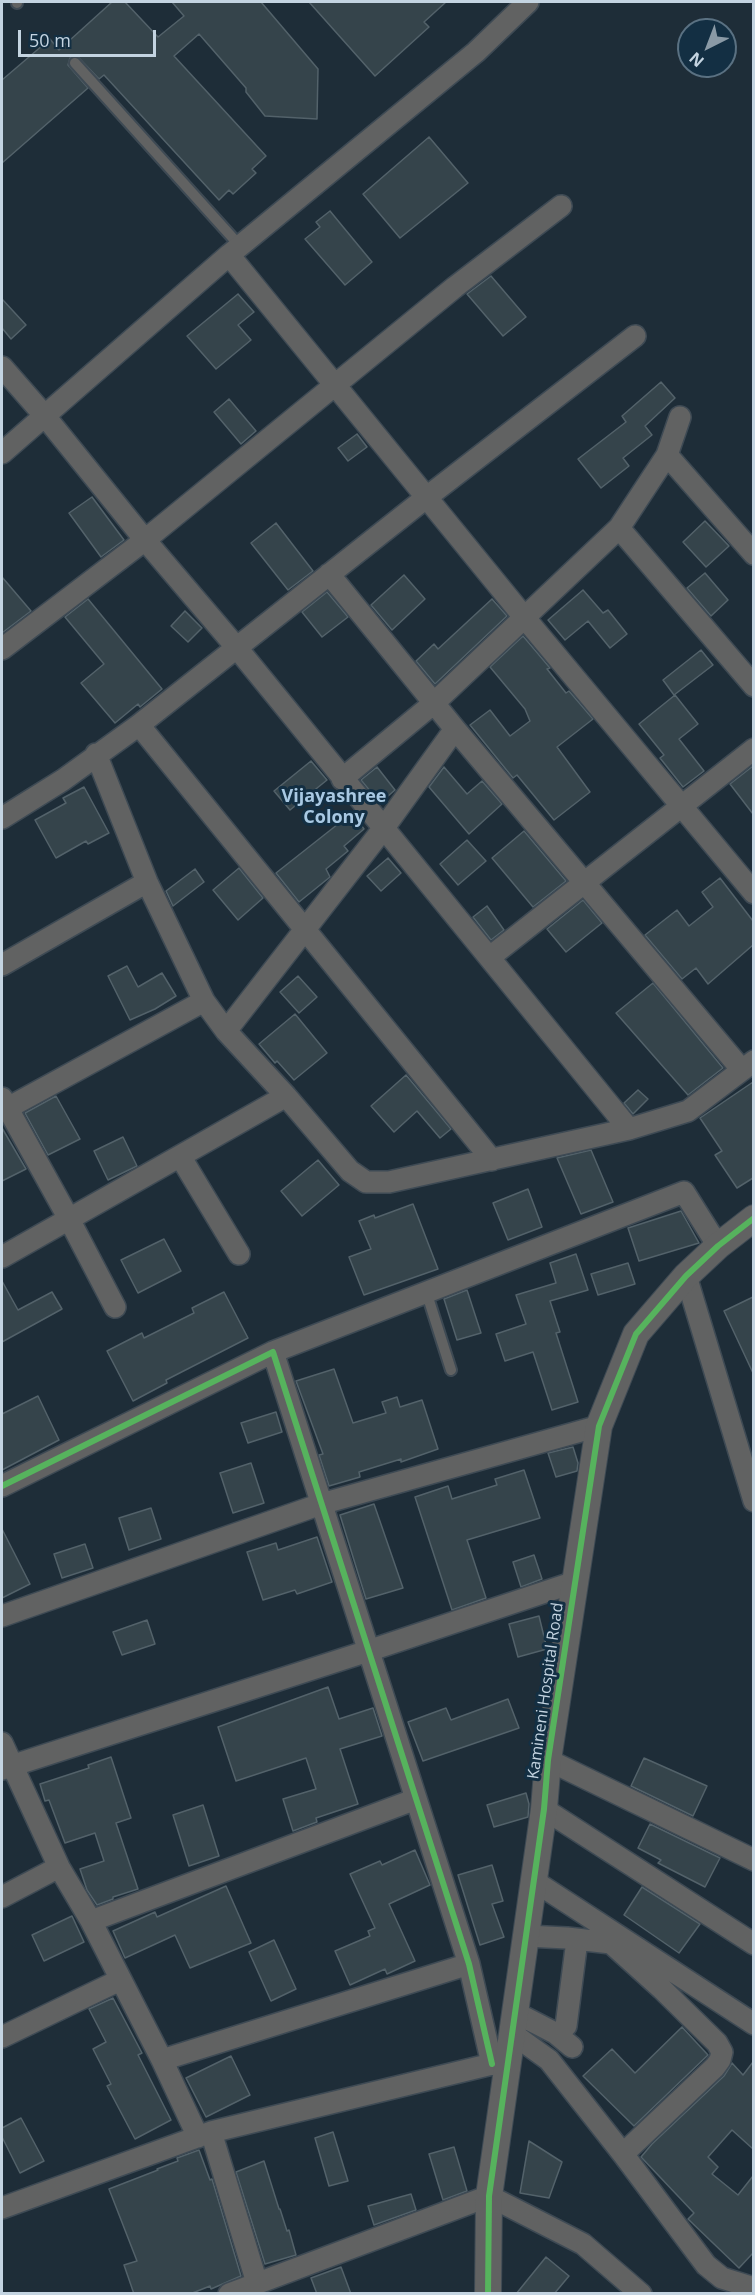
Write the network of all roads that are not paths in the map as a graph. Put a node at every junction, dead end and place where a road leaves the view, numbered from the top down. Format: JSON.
{"nodes":[{"id":1,"x":528,"y":2,"type":"edge"},
{"id":2,"x":75,"y":63,"type":"dead end"},
{"id":3,"x":561,"y":206,"type":"dead end"},
{"id":4,"x":235,"y":250,"type":"junction"},
{"id":5,"x":635,"y":336,"type":"dead end"},
{"id":6,"x":2,"y":367,"type":"edge"},
{"id":7,"x":337,"y":386,"type":"junction"},
{"id":8,"x":44,"y":415,"type":"junction"},
{"id":9,"x":680,"y":417,"type":"dead end"},
{"id":10,"x":2,"y":453,"type":"edge"},
{"id":11,"x":667,"y":455,"type":"junction"},
{"id":12,"x":427,"y":497,"type":"junction"},
{"id":13,"x":619,"y":528,"type":"junction"},
{"id":14,"x":145,"y":540,"type":"junction"},
{"id":15,"x":753,"y":554,"type":"edge"},
{"id":16,"x":329,"y":574,"type":"junction"},
{"id":17,"x":524,"y":617,"type":"junction"},
{"id":18,"x":237,"y":648,"type":"junction"},
{"id":19,"x":2,"y":649,"type":"edge"},
{"id":20,"x":753,"y":686,"type":"edge"},
{"id":21,"x":434,"y":703,"type":"junction"},
{"id":22,"x":139,"y":725,"type":"junction"},
{"id":23,"x":455,"y":729,"type":"junction"},
{"id":24,"x":753,"y":749,"type":"edge"},
{"id":25,"x":96,"y":754,"type":"junction"},
{"id":26,"x":342,"y":779,"type":"junction"},
{"id":27,"x":680,"y":807,"type":"junction"},
{"id":28,"x":2,"y":818,"type":"edge"},
{"id":29,"x":383,"y":829,"type":"junction"},
{"id":30,"x":147,"y":882,"type":"junction"},
{"id":31,"x":584,"y":882,"type":"junction"},
{"id":32,"x":753,"y":893,"type":"edge"},
{"id":33,"x":305,"y":928,"type":"junction"},
{"id":34,"x":490,"y":957,"type":"junction"},
{"id":35,"x":2,"y":964,"type":"edge"},
{"id":36,"x":204,"y":1001,"type":"junction"},
{"id":37,"x":226,"y":1031,"type":"junction"},
{"id":38,"x":748,"y":1066,"type":"edge"},
{"id":39,"x":286,"y":1096,"type":"junction"},
{"id":40,"x":3,"y":1106,"type":"edge"},
{"id":41,"x":629,"y":1130,"type":"junction"},
{"id":42,"x":180,"y":1156,"type":"junction"},
{"id":43,"x":492,"y":1160,"type":"junction"},
{"id":44,"x":753,"y":1218,"type":"edge"},
{"id":45,"x":69,"y":1219,"type":"junction"},
{"id":46,"x":718,"y":1246,"type":"junction"},
{"id":47,"x":239,"y":1254,"type":"dead end"},
{"id":48,"x":2,"y":1257,"type":"edge"},
{"id":49,"x":686,"y":1276,"type":"junction"},
{"id":50,"x":426,"y":1291,"type":"junction"},
{"id":51,"x":115,"y":1307,"type":"dead end"},
{"id":52,"x":273,"y":1352,"type":"junction"},
{"id":53,"x":451,"y":1370,"type":"dead end"},
{"id":54,"x":600,"y":1426,"type":"junction"},
{"id":55,"x":2,"y":1486,"type":"edge"},
{"id":56,"x":753,"y":1501,"type":"edge"},
{"id":57,"x":321,"y":1504,"type":"junction"},
{"id":58,"x":575,"y":1582,"type":"junction"},
{"id":59,"x":2,"y":1616,"type":"edge"},
{"id":60,"x":368,"y":1651,"type":"junction"},
{"id":61,"x":2,"y":1743,"type":"edge"},
{"id":62,"x":548,"y":1760,"type":"junction"},
{"id":63,"x":7,"y":1766,"type":"edge"},
{"id":64,"x":416,"y":1799,"type":"junction"},
{"id":65,"x":544,"y":1809,"type":"junction"},
{"id":66,"x":753,"y":1860,"type":"edge"},
{"id":67,"x":59,"y":1867,"type":"junction"},
{"id":68,"x":534,"y":1881,"type":"junction"},
{"id":69,"x":2,"y":1898,"type":"edge"},
{"id":70,"x":91,"y":1921,"type":"junction"},
{"id":71,"x":526,"y":1936,"type":"junction"},
{"id":72,"x":577,"y":1940,"type":"junction"},
{"id":73,"x":753,"y":1944,"type":"edge"},
{"id":74,"x":469,"y":1964,"type":"junction"},
{"id":75,"x":120,"y":1980,"type":"junction"},
{"id":76,"x":514,"y":2024,"type":"junction"},
{"id":77,"x":753,"y":2024,"type":"edge"},
{"id":78,"x":566,"y":2026,"type":"dead end"},
{"id":79,"x":2,"y":2037,"type":"edge"},
{"id":80,"x":572,"y":2047,"type":"dead end"},
{"id":81,"x":162,"y":2060,"type":"junction"},
{"id":82,"x":500,"y":2065,"type":"junction"},
{"id":83,"x":205,"y":2135,"type":"junction"},
{"id":84,"x":623,"y":2154,"type":"junction"},
{"id":85,"x":489,"y":2196,"type":"junction"},
{"id":86,"x":2,"y":2208,"type":"edge"},
{"id":87,"x":257,"y":2283,"type":"junction"},
{"id":88,"x":753,"y":2288,"type":"edge"},
{"id":89,"x":229,"y":2294,"type":"edge"},
{"id":90,"x":488,"y":2294,"type":"edge"},
{"id":91,"x":641,"y":2294,"type":"edge"}],
"edges":[{"from":1,"to":4,"type":"street"},
{"from":2,"to":4,"type":"lane"},
{"from":3,"to":7,"type":"street"},
{"from":4,"to":7,"type":"street"},
{"from":4,"to":8,"type":"street"},
{"from":5,"to":12,"type":"street"},
{"from":6,"to":8,"type":"street"},
{"from":7,"to":12,"type":"street"},
{"from":7,"to":14,"type":"street"},
{"from":8,"to":10,"type":"street"},
{"from":8,"to":14,"type":"street"},
{"from":9,"to":11,"type":"street"},
{"from":11,"to":13,"type":"street"},
{"from":11,"to":15,"type":"street"},
{"from":12,"to":16,"type":"street"},
{"from":12,"to":17,"type":"street"},
{"from":13,"to":17,"type":"street"},
{"from":13,"to":20,"type":"street"},
{"from":14,"to":18,"type":"street"},
{"from":14,"to":19,"type":"street"},
{"from":16,"to":18,"type":"street"},
{"from":16,"to":21,"type":"street"},
{"from":17,"to":21,"type":"street"},
{"from":17,"to":27,"type":"street"},
{"from":18,"to":22,"type":"street"},
{"from":18,"to":26,"type":"street"},
{"from":21,"to":23,"type":"street"},
{"from":21,"to":26,"type":"street"},
{"from":22,"to":25,"type":"street"},
{"from":22,"to":33,"type":"street"},
{"from":23,"to":29,"type":"street"},
{"from":23,"to":31,"type":"street"},
{"from":24,"to":27,"type":"street"},
{"from":25,"to":28,"type":"street"},
{"from":25,"to":30,"type":"street"},
{"from":26,"to":29,"type":"street"},
{"from":27,"to":31,"type":"street"},
{"from":27,"to":32,"type":"street"},
{"from":29,"to":33,"type":"street"},
{"from":29,"to":34,"type":"street"},
{"from":30,"to":35,"type":"street"},
{"from":30,"to":36,"type":"street"},
{"from":31,"to":34,"type":"street"},
{"from":31,"to":38,"type":"street"},
{"from":33,"to":37,"type":"street"},
{"from":33,"to":43,"type":"street"},
{"from":34,"to":41,"type":"street"},
{"from":36,"to":37,"type":"street"},
{"from":36,"to":40,"type":"street"},
{"from":37,"to":39,"type":"street"},
{"from":38,"to":41,"type":"street"},
{"from":39,"to":42,"type":"street"},
{"from":39,"to":43,"type":"street"},
{"from":40,"to":45,"type":"street"},
{"from":41,"to":43,"type":"street"},
{"from":42,"to":45,"type":"street"},
{"from":42,"to":47,"type":"street"},
{"from":44,"to":46,"type":"street","name":"Kamineni Hospital Road"},
{"from":45,"to":48,"type":"street"},
{"from":45,"to":51,"type":"street"},
{"from":46,"to":49,"type":"street","name":"Kamineni Hospital Road"},
{"from":46,"to":50,"type":"street"},
{"from":49,"to":54,"type":"street","name":"Kamineni Hospital Road"},
{"from":49,"to":56,"type":"street"},
{"from":50,"to":52,"type":"street"},
{"from":50,"to":53,"type":"lane"},
{"from":52,"to":55,"type":"street"},
{"from":52,"to":57,"type":"street"},
{"from":54,"to":57,"type":"street"},
{"from":54,"to":58,"type":"street","name":"Kamineni Hospital Road"},
{"from":57,"to":59,"type":"street"},
{"from":57,"to":60,"type":"street"},
{"from":58,"to":60,"type":"street"},
{"from":58,"to":62,"type":"street","name":"Kamineni Hospital Road"},
{"from":60,"to":63,"type":"street"},
{"from":60,"to":64,"type":"street"},
{"from":61,"to":63,"type":"street"},
{"from":62,"to":65,"type":"street","name":"Kamineni Hospital Road"},
{"from":62,"to":66,"type":"street"},
{"from":63,"to":67,"type":"street"},
{"from":64,"to":70,"type":"street"},
{"from":64,"to":74,"type":"street"},
{"from":65,"to":68,"type":"street","name":"Kamineni Hospital Road"},
{"from":65,"to":73,"type":"street"},
{"from":67,"to":69,"type":"street"},
{"from":67,"to":70,"type":"street"},
{"from":68,"to":71,"type":"street","name":"Kamineni Hospital Road"},
{"from":68,"to":77,"type":"street"},
{"from":70,"to":75,"type":"street"},
{"from":71,"to":72,"type":"street"},
{"from":71,"to":76,"type":"street","name":"Kamineni Hospital Road"},
{"from":72,"to":78,"type":"street"},
{"from":72,"to":84,"type":"street"},
{"from":74,"to":81,"type":"street"},
{"from":74,"to":82,"type":"street"},
{"from":75,"to":79,"type":"street"},
{"from":75,"to":81,"type":"street"},
{"from":76,"to":80,"type":"street"},
{"from":76,"to":82,"type":"street","name":"Kamineni Hospital Road"},
{"from":76,"to":84,"type":"street"},
{"from":81,"to":83,"type":"street"},
{"from":82,"to":83,"type":"street"},
{"from":82,"to":85,"type":"street","name":"Kamineni Hospital Road"},
{"from":83,"to":86,"type":"street"},
{"from":83,"to":87,"type":"street"},
{"from":84,"to":88,"type":"street"},
{"from":85,"to":87,"type":"street"},
{"from":85,"to":90,"type":"street","name":"Kamineni Hospital Road"},
{"from":85,"to":91,"type":"street"},
{"from":87,"to":89,"type":"street"}]}
